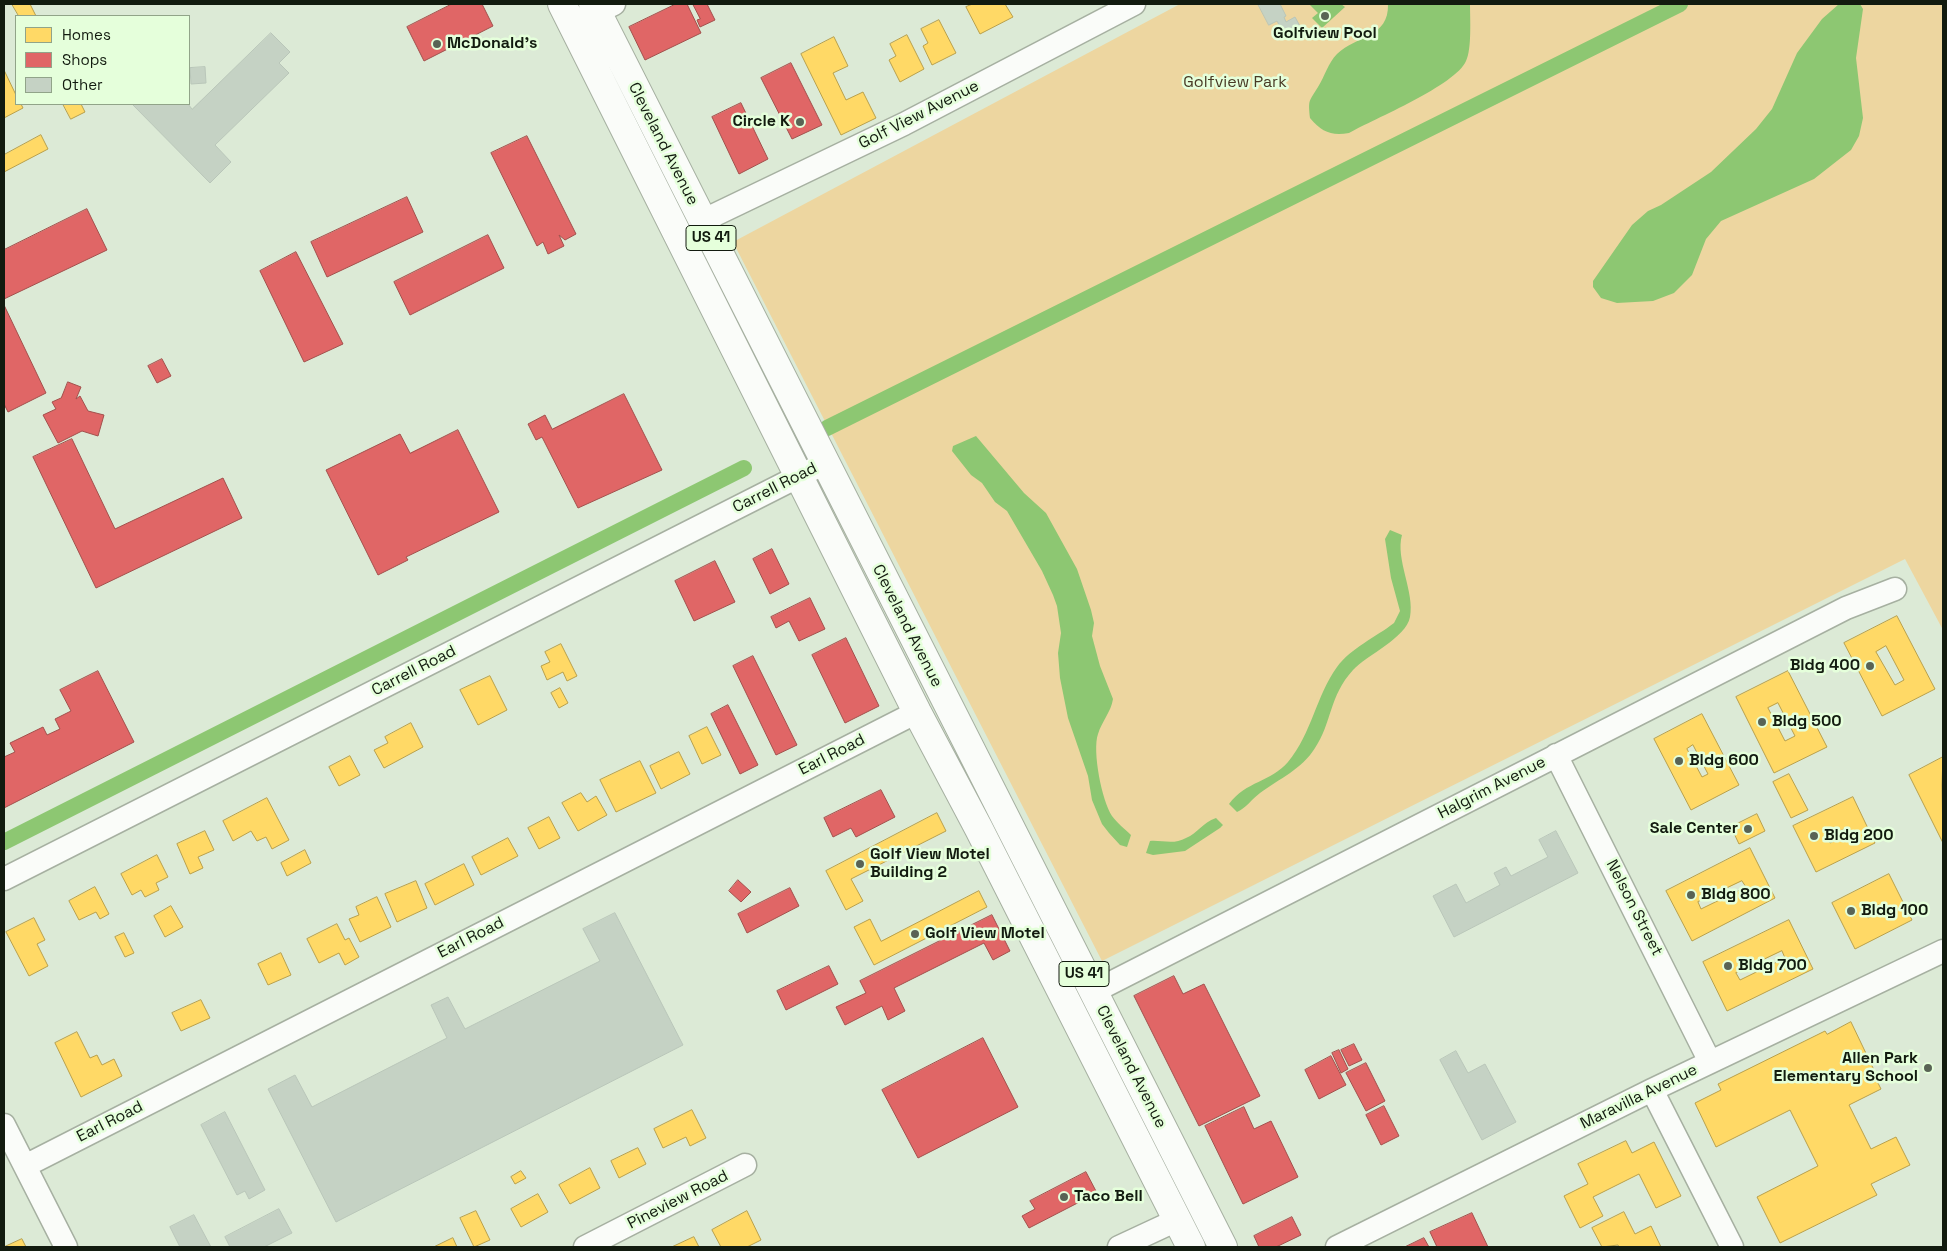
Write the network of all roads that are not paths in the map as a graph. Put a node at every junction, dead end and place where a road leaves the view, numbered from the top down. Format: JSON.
{"nodes":[{"id":1,"x":1134,"y":4,"type":"edge"},
{"id":2,"x":601,"y":6,"type":"edge"},
{"id":3,"x":567,"y":14,"type":"edge"},
{"id":4,"x":702,"y":221,"type":"junction"},
{"id":5,"x":825,"y":464,"type":"junction"},
{"id":6,"x":799,"y":476,"type":"junction"},
{"id":7,"x":1895,"y":589,"type":"dead end"},
{"id":8,"x":917,"y":712,"type":"junction"},
{"id":9,"x":1556,"y":755,"type":"junction"},
{"id":10,"x":4,"y":879,"type":"edge"},
{"id":11,"x":1036,"y":943,"type":"junction"},
{"id":12,"x":1943,"y":951,"type":"edge"},
{"id":13,"x":1093,"y":992,"type":"junction"},
{"id":14,"x":1710,"y":1062,"type":"junction"},
{"id":15,"x":1652,"y":1090,"type":"junction"},
{"id":16,"x":4,"y":1125,"type":"edge"},
{"id":17,"x":745,"y":1165,"type":"dead end"},
{"id":18,"x":25,"y":1166,"type":"junction"},
{"id":19,"x":1177,"y":1220,"type":"junction"},
{"id":20,"x":66,"y":1247,"type":"edge"},
{"id":21,"x":585,"y":1247,"type":"edge"},
{"id":22,"x":1119,"y":1247,"type":"edge"},
{"id":23,"x":1191,"y":1247,"type":"edge"},
{"id":24,"x":1212,"y":1247,"type":"edge"},
{"id":25,"x":1223,"y":1247,"type":"edge"},
{"id":26,"x":1337,"y":1247,"type":"edge"},
{"id":27,"x":1732,"y":1247,"type":"edge"}],
"edges":[{"from":1,"to":4,"type":"street","name":"Golf View Avenue"},
{"from":2,"to":3,"type":"street"},
{"from":2,"to":4,"type":"main road","name":"Cleveland Avenue","number":"US 41"},
{"from":3,"to":6,"type":"main road","name":"Cleveland Avenue","number":"US 41"},
{"from":4,"to":5,"type":"main road","name":"Cleveland Avenue","number":"US 41"},
{"from":5,"to":6,"type":"street","name":"Carrell Road"},
{"from":5,"to":13,"type":"main road","name":"Cleveland Avenue","number":"US 41"},
{"from":6,"to":8,"type":"main road","name":"Cleveland Avenue","number":"US 41"},
{"from":6,"to":10,"type":"street","name":"Carrell Road"},
{"from":7,"to":9,"type":"street","name":"Halgrim Avenue"},
{"from":8,"to":11,"type":"main road","name":"Cleveland Avenue","number":"US 41"},
{"from":8,"to":18,"type":"street","name":"Earl Road"},
{"from":9,"to":13,"type":"street","name":"Halgrim Avenue"},
{"from":9,"to":14,"type":"street","name":"Nelson Street"},
{"from":11,"to":13,"type":"main road"},
{"from":11,"to":19,"type":"main road","name":"Cleveland Avenue","number":"US 41"},
{"from":12,"to":14,"type":"street","name":"Maravilla Avenue"},
{"from":13,"to":25,"type":"main road","name":"Cleveland Avenue","number":"US 41"},
{"from":14,"to":15,"type":"street","name":"Maravilla Avenue"},
{"from":15,"to":26,"type":"street","name":"Maravilla Avenue"},
{"from":15,"to":27,"type":"street"},
{"from":16,"to":18,"type":"street"},
{"from":17,"to":21,"type":"street","name":"Pineview Road"},
{"from":18,"to":20,"type":"street"},
{"from":19,"to":22,"type":"street"},
{"from":19,"to":23,"type":"main road","name":"Cleveland Avenue","number":"US 41"},
{"from":19,"to":24,"type":"main road"}]}
